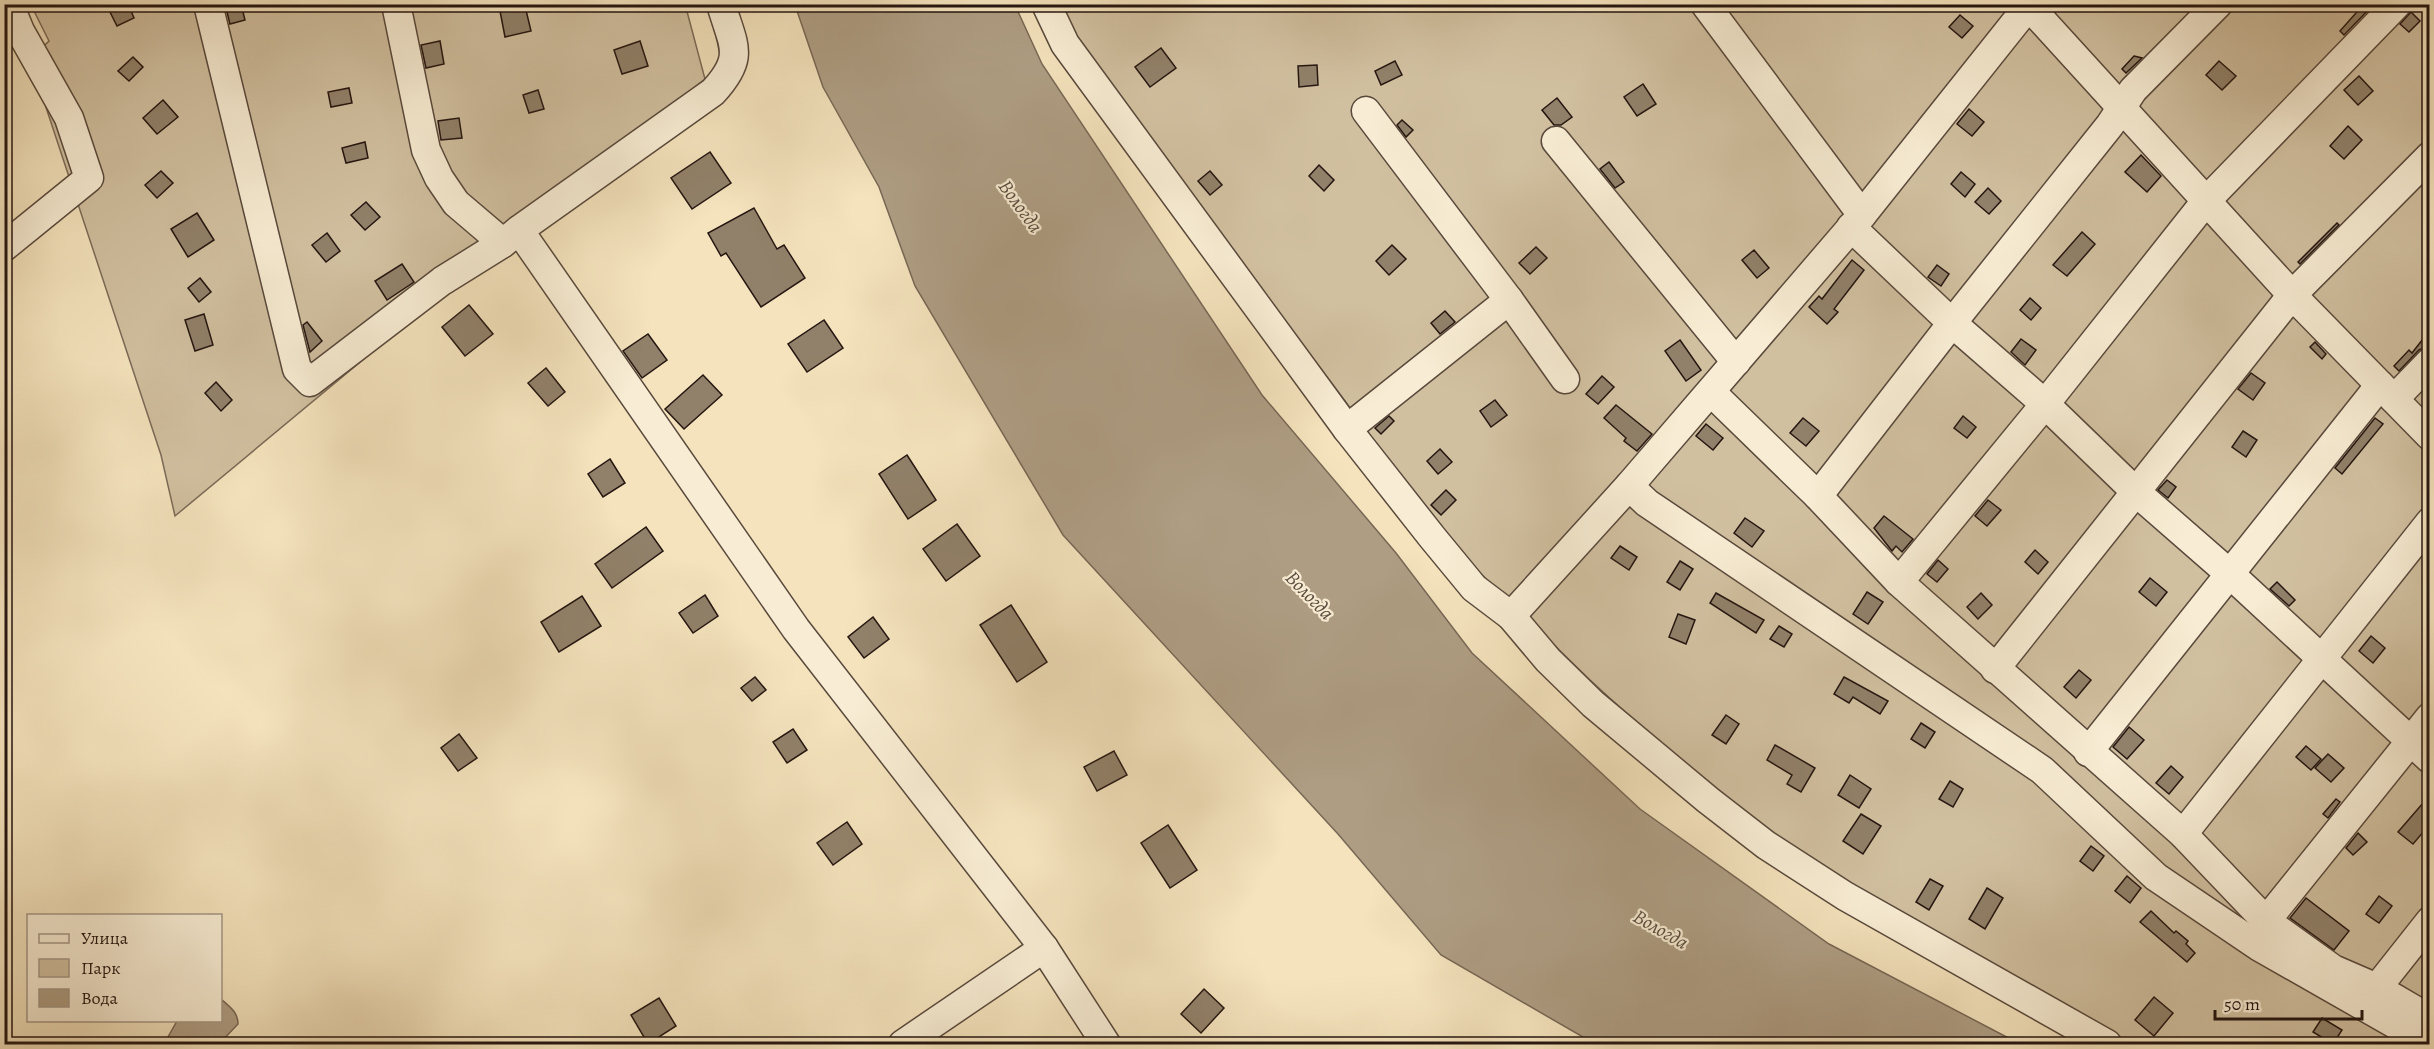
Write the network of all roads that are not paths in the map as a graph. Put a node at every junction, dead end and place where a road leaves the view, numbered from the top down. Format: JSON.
{"nodes":[{"id":1,"x":9,"y":4,"type":"edge"},
{"id":2,"x":208,"y":4,"type":"edge"},
{"id":3,"x":396,"y":4,"type":"edge"},
{"id":4,"x":722,"y":4,"type":"edge"},
{"id":5,"x":1046,"y":4,"type":"edge"},
{"id":6,"x":1705,"y":4,"type":"edge"},
{"id":7,"x":2218,"y":4,"type":"edge"},
{"id":8,"x":2397,"y":4,"type":"edge"},
{"id":9,"x":2029,"y":5,"type":"edge"},
{"id":10,"x":2122,"y":108,"type":"junction"},
{"id":11,"x":1366,"y":111,"type":"dead end"},
{"id":12,"x":1556,"y":141,"type":"dead end"},
{"id":13,"x":2430,"y":156,"type":"edge"},
{"id":14,"x":2206,"y":201,"type":"junction"},
{"id":15,"x":1857,"y":221,"type":"junction"},
{"id":16,"x":511,"y":237,"type":"junction"},
{"id":17,"x":4,"y":248,"type":"edge"},
{"id":18,"x":2292,"y":295,"type":"junction"},
{"id":19,"x":1509,"y":300,"type":"junction"},
{"id":20,"x":1952,"y":323,"type":"junction"},
{"id":21,"x":1736,"y":362,"type":"junction"},
{"id":22,"x":2430,"y":363,"type":"edge"},
{"id":23,"x":1565,"y":379,"type":"dead end"},
{"id":24,"x":1710,"y":392,"type":"junction"},
{"id":25,"x":2387,"y":392,"type":"junction"},
{"id":26,"x":2045,"y":404,"type":"junction"},
{"id":27,"x":1347,"y":429,"type":"junction"},
{"id":28,"x":2430,"y":436,"type":"edge"},
{"id":29,"x":1629,"y":486,"type":"junction"},
{"id":30,"x":2136,"y":492,"type":"junction"},
{"id":31,"x":1818,"y":496,"type":"junction"},
{"id":32,"x":2430,"y":522,"type":"edge"},
{"id":33,"x":2230,"y":574,"type":"junction"},
{"id":34,"x":1899,"y":582,"type":"junction"},
{"id":35,"x":1511,"y":616,"type":"junction"},
{"id":36,"x":2322,"y":659,"type":"junction"},
{"id":37,"x":1995,"y":669,"type":"junction"},
{"id":38,"x":2430,"y":717,"type":"edge"},
{"id":39,"x":2420,"y":750,"type":"edge"},
{"id":40,"x":2088,"y":752,"type":"junction"},
{"id":41,"x":2183,"y":834,"type":"junction"},
{"id":42,"x":2266,"y":921,"type":"junction"},
{"id":43,"x":2430,"y":921,"type":"edge"},
{"id":44,"x":1044,"y":948,"type":"junction"},
{"id":45,"x":2377,"y":988,"type":"junction"},
{"id":46,"x":2430,"y":1019,"type":"edge"},
{"id":47,"x":903,"y":1044,"type":"edge"},
{"id":48,"x":1106,"y":1044,"type":"edge"},
{"id":49,"x":2107,"y":1044,"type":"edge"},
{"id":50,"x":2430,"y":1044,"type":"edge"}],
"edges":[{"from":1,"to":17,"type":"street"},
{"from":2,"to":16,"type":"street"},
{"from":3,"to":16,"type":"street"},
{"from":4,"to":16,"type":"street"},
{"from":5,"to":27,"type":"street"},
{"from":6,"to":15,"type":"street"},
{"from":7,"to":10,"type":"street"},
{"from":8,"to":14,"type":"street"},
{"from":9,"to":10,"type":"street"},
{"from":9,"to":15,"type":"street"},
{"from":10,"to":14,"type":"street"},
{"from":10,"to":20,"type":"street"},
{"from":11,"to":19,"type":"street"},
{"from":12,"to":21,"type":"street"},
{"from":13,"to":18,"type":"street"},
{"from":14,"to":18,"type":"street"},
{"from":14,"to":26,"type":"street"},
{"from":15,"to":20,"type":"street"},
{"from":15,"to":21,"type":"street"},
{"from":16,"to":44,"type":"street"},
{"from":18,"to":25,"type":"street"},
{"from":18,"to":30,"type":"street"},
{"from":19,"to":23,"type":"street"},
{"from":19,"to":27,"type":"street"},
{"from":20,"to":26,"type":"street"},
{"from":20,"to":31,"type":"street"},
{"from":21,"to":24,"type":"street"},
{"from":22,"to":25,"type":"street"},
{"from":24,"to":29,"type":"street"},
{"from":24,"to":31,"type":"street"},
{"from":25,"to":28,"type":"street"},
{"from":25,"to":33,"type":"street"},
{"from":26,"to":30,"type":"street"},
{"from":26,"to":34,"type":"street"},
{"from":27,"to":35,"type":"street"},
{"from":29,"to":35,"type":"street"},
{"from":29,"to":50,"type":"street"},
{"from":30,"to":33,"type":"street"},
{"from":30,"to":37,"type":"street"},
{"from":31,"to":34,"type":"street"},
{"from":32,"to":36,"type":"street"},
{"from":33,"to":36,"type":"street"},
{"from":33,"to":40,"type":"street"},
{"from":34,"to":37,"type":"street"},
{"from":35,"to":49,"type":"street"},
{"from":36,"to":39,"type":"street"},
{"from":36,"to":41,"type":"street"},
{"from":37,"to":40,"type":"street"},
{"from":38,"to":39,"type":"street"},
{"from":39,"to":42,"type":"street"},
{"from":40,"to":41,"type":"street"},
{"from":41,"to":42,"type":"street"},
{"from":42,"to":45,"type":"street"},
{"from":43,"to":45,"type":"street"},
{"from":44,"to":47,"type":"street"},
{"from":44,"to":48,"type":"street"},
{"from":45,"to":46,"type":"street"}]}
